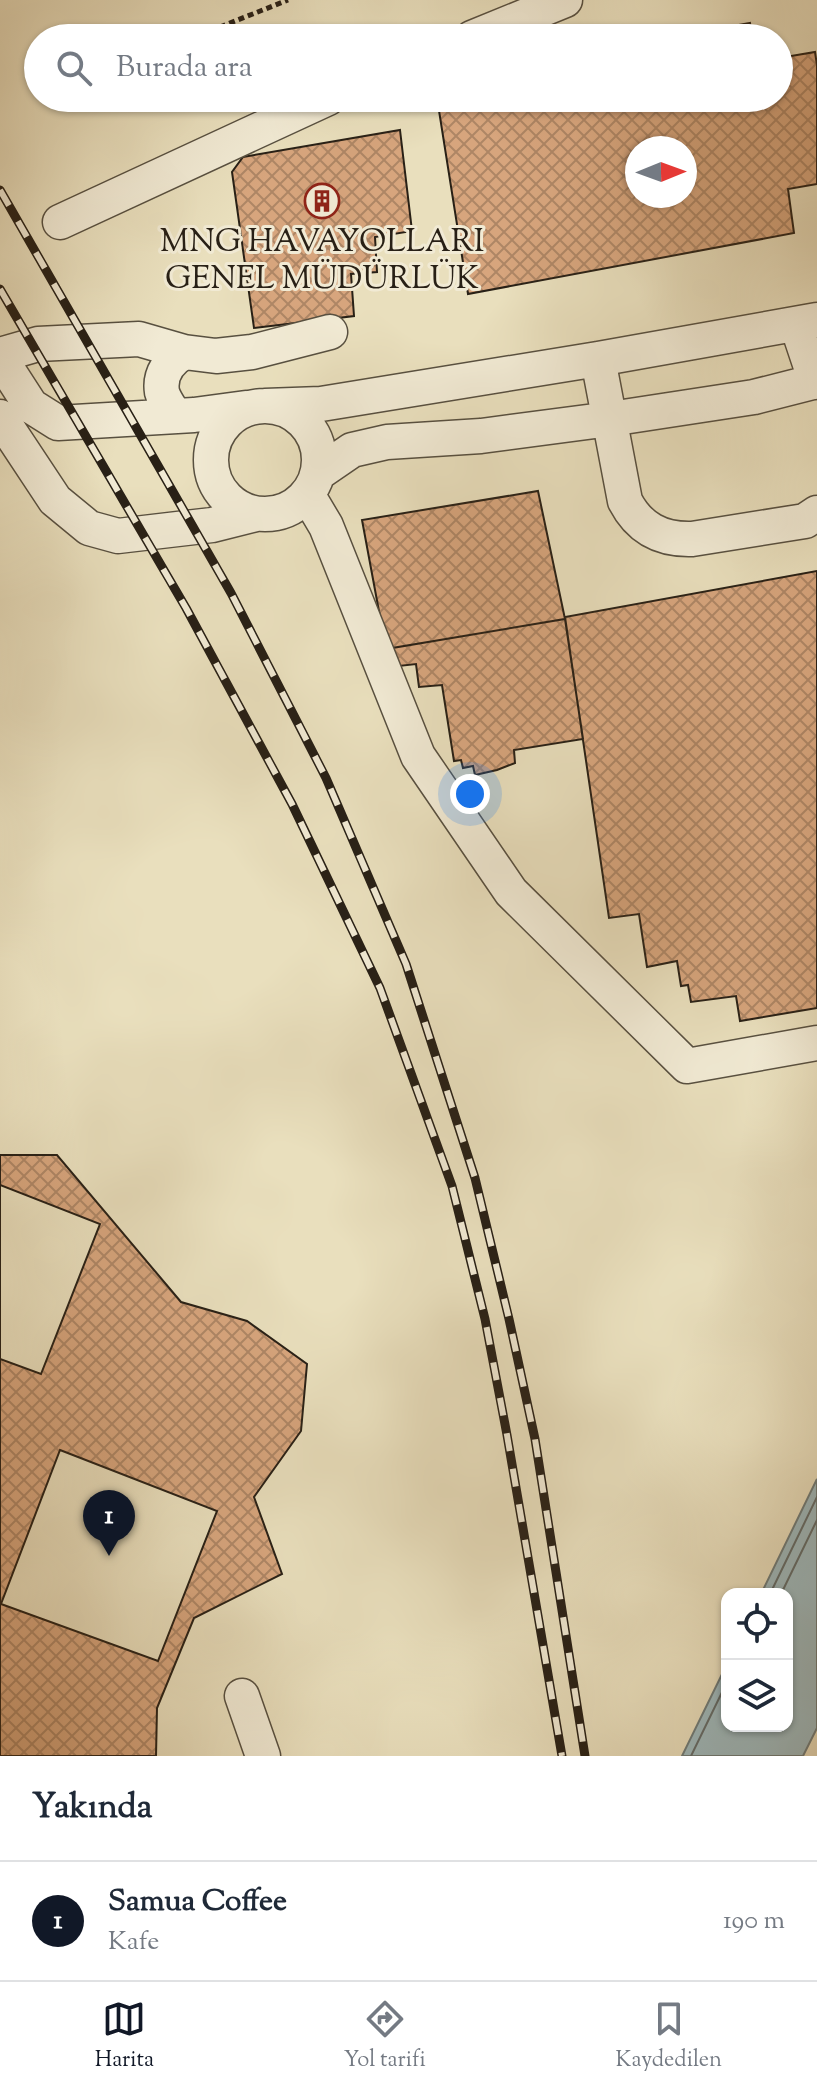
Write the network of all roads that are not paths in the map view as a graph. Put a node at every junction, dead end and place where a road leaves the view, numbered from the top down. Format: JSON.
{"nodes":[{"id":1,"x":565,"y":0,"type":"edge"},
{"id":2,"x":506,"y":24,"type":"edge"},
{"id":3,"x":298,"y":112,"type":"edge"},
{"id":4,"x":60,"y":222,"type":"dead end"},
{"id":5,"x":807,"y":322,"type":"edge"},
{"id":6,"x":330,"y":332,"type":"dead end"},
{"id":7,"x":184,"y":352,"type":"junction"},
{"id":8,"x":0,"y":357,"type":"edge"},
{"id":9,"x":598,"y":359,"type":"junction"},
{"id":10,"x":816,"y":382,"type":"edge"},
{"id":11,"x":258,"y":406,"type":"junction"},
{"id":12,"x":175,"y":416,"type":"junction"},
{"id":13,"x":0,"y":417,"type":"edge"},
{"id":14,"x":610,"y":419,"type":"junction"},
{"id":15,"x":312,"y":484,"type":"junction"},
{"id":16,"x":817,"y":513,"type":"edge"},
{"id":17,"x":256,"y":514,"type":"junction"},
{"id":18,"x":817,"y":1043,"type":"edge"},
{"id":19,"x":242,"y":1696,"type":"dead end"},
{"id":20,"x":263,"y":1756,"type":"edge"}],
"edges":[{"from":1,"to":2,"type":"lane"},
{"from":3,"to":4,"type":"lane"},
{"from":5,"to":9,"type":"lane"},
{"from":5,"to":10,"type":"lane"},
{"from":6,"to":7,"type":"lane"},
{"from":7,"to":8,"type":"lane"},
{"from":7,"to":12,"type":"lane"},
{"from":8,"to":12,"type":"lane"},
{"from":9,"to":11,"type":"lane"},
{"from":9,"to":14,"type":"lane"},
{"from":10,"to":14,"type":"lane"},
{"from":11,"to":12,"type":"lane"},
{"from":11,"to":15,"type":"lane"},
{"from":11,"to":17,"type":"lane"},
{"from":13,"to":17,"type":"lane"},
{"from":14,"to":15,"type":"lane"},
{"from":14,"to":16,"type":"lane"},
{"from":15,"to":17,"type":"lane"},
{"from":15,"to":18,"type":"lane"},
{"from":19,"to":20,"type":"lane"}]}
